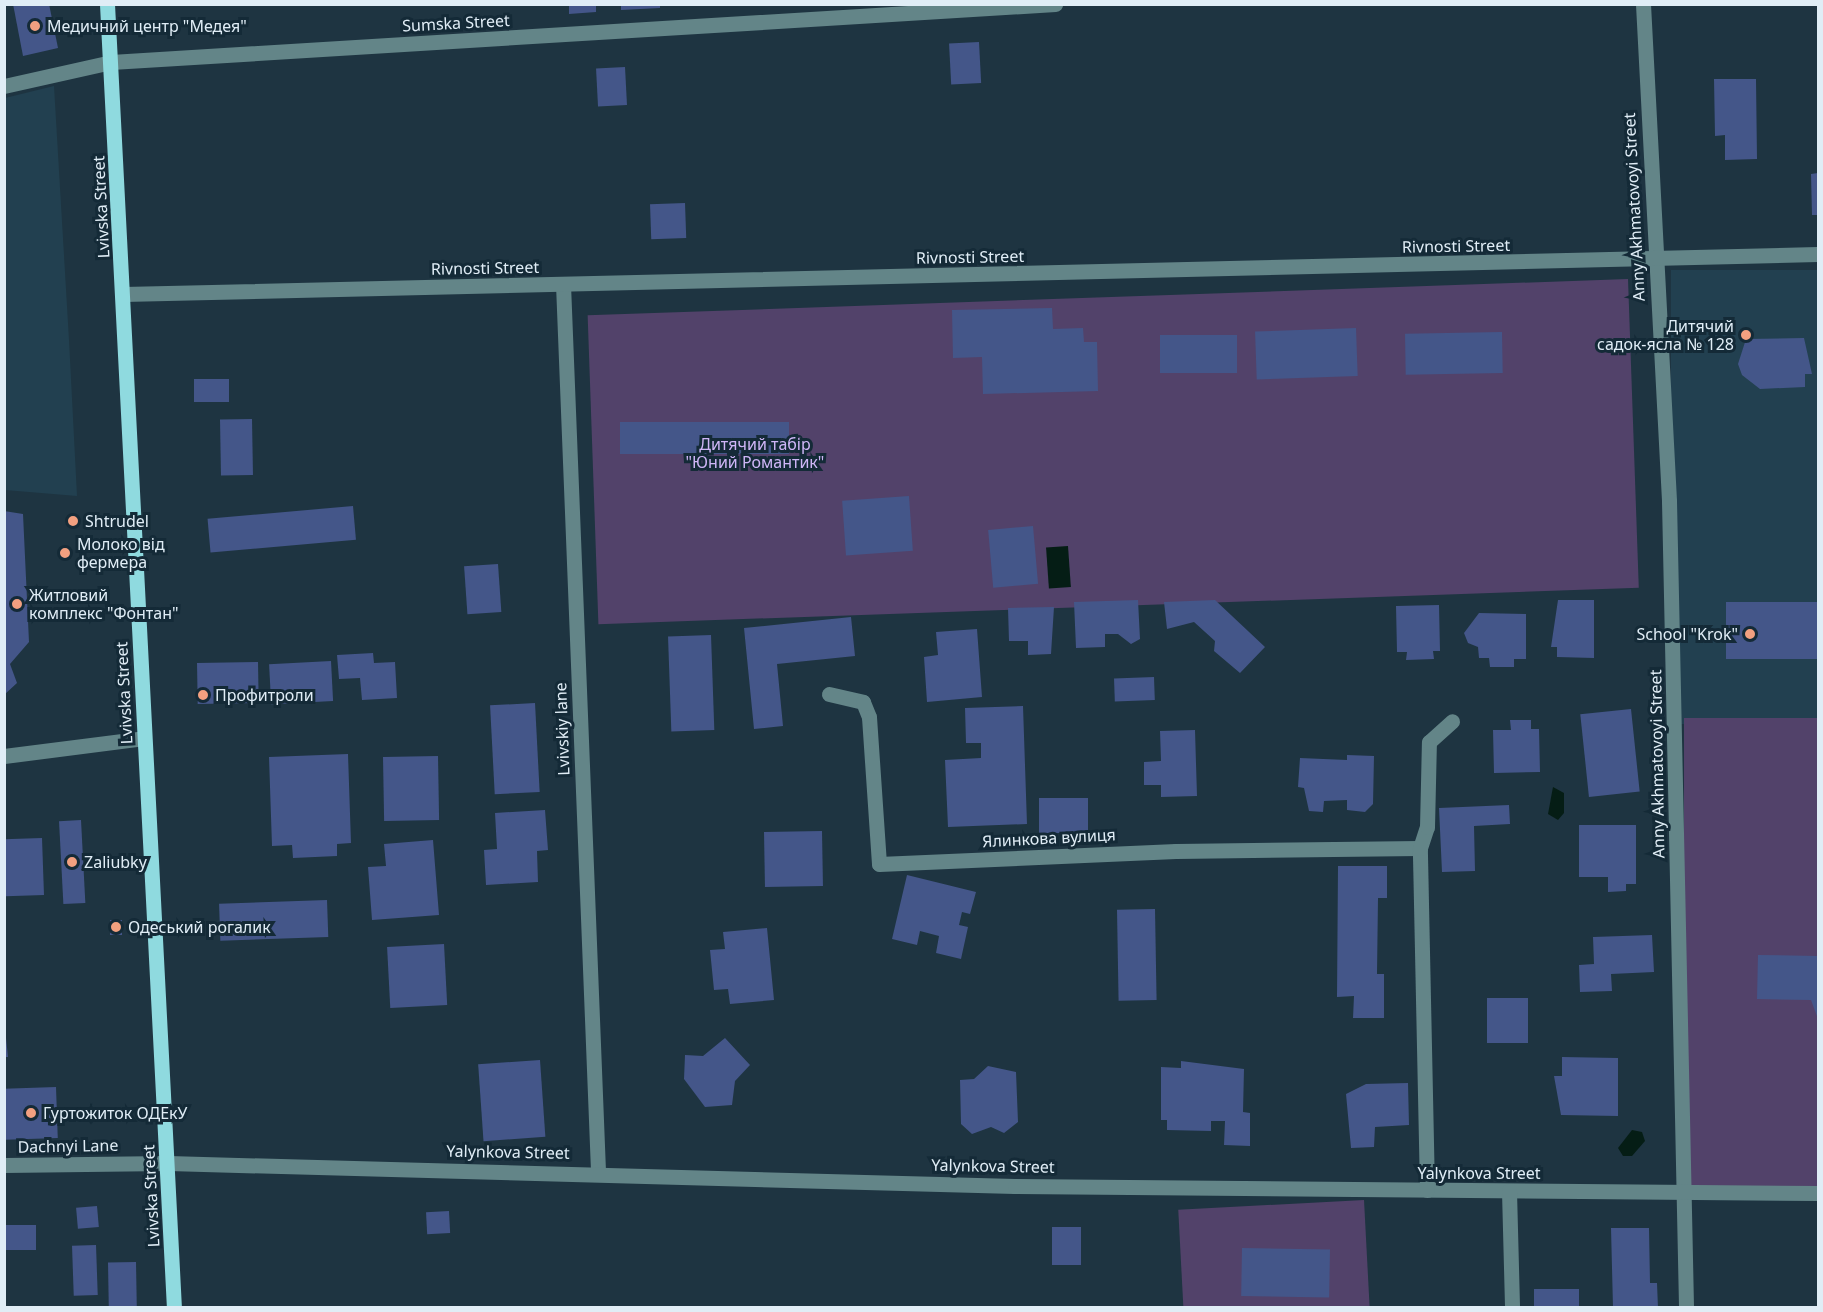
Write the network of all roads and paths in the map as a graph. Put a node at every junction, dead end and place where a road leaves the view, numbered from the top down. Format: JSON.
{"nodes":[{"id":1,"x":107,"y":4,"type":"edge"},
{"id":2,"x":1055,"y":4,"type":"edge"},
{"id":3,"x":1643,"y":4,"type":"edge"},
{"id":4,"x":111,"y":62,"type":"junction"},
{"id":5,"x":4,"y":86,"type":"edge"},
{"id":6,"x":1818,"y":254,"type":"edge"},
{"id":7,"x":1653,"y":259,"type":"junction"},
{"id":8,"x":562,"y":284,"type":"junction"},
{"id":9,"x":123,"y":294,"type":"junction"},
{"id":10,"x":829,"y":694,"type":"dead end"},
{"id":11,"x":1452,"y":721,"type":"dead end"},
{"id":12,"x":144,"y":738,"type":"junction"},
{"id":13,"x":4,"y":756,"type":"edge"},
{"id":14,"x":1420,"y":848,"type":"junction"},
{"id":15,"x":168,"y":1162,"type":"junction"},
{"id":16,"x":4,"y":1165,"type":"edge"},
{"id":17,"x":598,"y":1172,"type":"junction"},
{"id":18,"x":1427,"y":1191,"type":"junction"},
{"id":19,"x":1509,"y":1191,"type":"junction"},
{"id":20,"x":1685,"y":1192,"type":"junction"},
{"id":21,"x":1818,"y":1193,"type":"edge"},
{"id":22,"x":174,"y":1308,"type":"edge"},
{"id":23,"x":1512,"y":1308,"type":"edge"},
{"id":24,"x":1686,"y":1308,"type":"edge"}],
"edges":[{"from":1,"to":4,"type":"main road","name":"Lvivska Street"},
{"from":2,"to":4,"type":"street","name":"Sumska Street"},
{"from":3,"to":7,"type":"street","name":"Anny Akhmatovoyi Street"},
{"from":4,"to":5,"type":"street","name":"Sumska Street"},
{"from":4,"to":9,"type":"main road","name":"Lvivska Street"},
{"from":6,"to":7,"type":"street","name":"Rivnosti Street"},
{"from":7,"to":8,"type":"street","name":"Rivnosti Street"},
{"from":7,"to":20,"type":"street","name":"Anny Akhmatovoyi Street"},
{"from":8,"to":9,"type":"street","name":"Rivnosti Street"},
{"from":8,"to":17,"type":"street","name":"Lvivskiy lane"},
{"from":9,"to":12,"type":"main road","name":"Lvivska Street"},
{"from":10,"to":14,"type":"street","name":"Ялинкова вулиця"},
{"from":11,"to":14,"type":"street"},
{"from":12,"to":13,"type":"street"},
{"from":12,"to":15,"type":"main road","name":"Lvivska Street"},
{"from":14,"to":18,"type":"street"},
{"from":15,"to":16,"type":"street","name":"Dachnyi Lane"},
{"from":15,"to":17,"type":"street","name":"Yalynkova Street"},
{"from":15,"to":22,"type":"main road","name":"Lvivska Street"},
{"from":17,"to":18,"type":"street","name":"Yalynkova Street"},
{"from":18,"to":19,"type":"street","name":"Yalynkova Street"},
{"from":19,"to":20,"type":"street","name":"Yalynkova Street"},
{"from":19,"to":23,"type":"street"},
{"from":20,"to":21,"type":"street","name":"Yalynkova Street"},
{"from":20,"to":24,"type":"street","name":"Anny Akhmatovoyi Street"}]}
